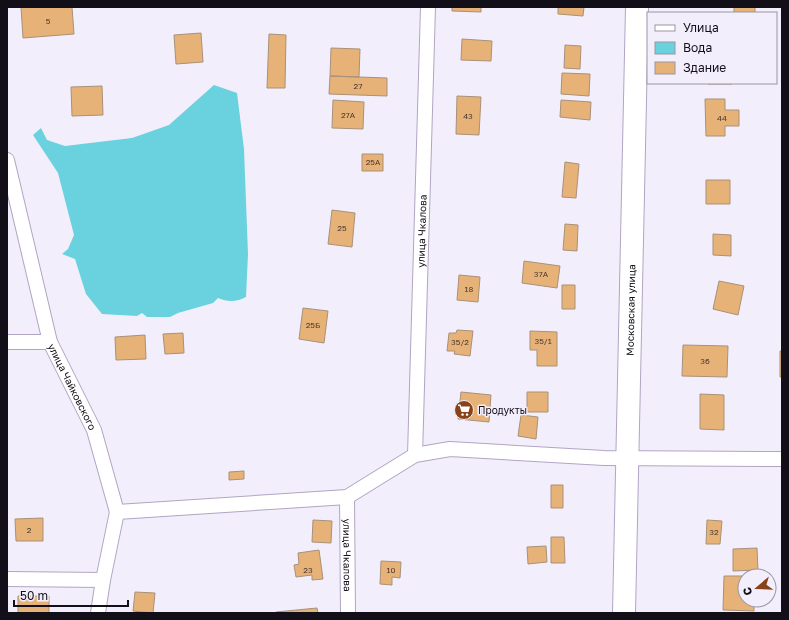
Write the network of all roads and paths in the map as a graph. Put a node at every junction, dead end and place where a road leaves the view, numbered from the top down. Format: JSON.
{"nodes":[{"id":1,"x":428,"y":7,"type":"edge"},
{"id":2,"x":637,"y":7,"type":"edge"},
{"id":3,"x":7,"y":160,"type":"edge"},
{"id":4,"x":7,"y":342,"type":"edge"},
{"id":5,"x":50,"y":342,"type":"junction"},
{"id":6,"x":415,"y":455,"type":"junction"},
{"id":7,"x":628,"y":458,"type":"junction"},
{"id":8,"x":782,"y":459,"type":"edge"},
{"id":9,"x":347,"y":497,"type":"junction"},
{"id":10,"x":117,"y":512,"type":"junction"},
{"id":11,"x":7,"y":579,"type":"edge"},
{"id":12,"x":103,"y":580,"type":"junction"},
{"id":13,"x":98,"y":613,"type":"edge"},
{"id":14,"x":348,"y":613,"type":"edge"},
{"id":15,"x":624,"y":613,"type":"edge"}],
"edges":[{"from":1,"to":6,"type":"street","name":"улица Чкалова"},
{"from":2,"to":7,"type":"main road","name":"Московская улица"},
{"from":3,"to":5,"type":"street","name":"улица Чайковского"},
{"from":4,"to":5,"type":"street"},
{"from":5,"to":10,"type":"street","name":"улица Чайковского"},
{"from":6,"to":7,"type":"street"},
{"from":6,"to":9,"type":"street"},
{"from":7,"to":8,"type":"street"},
{"from":7,"to":15,"type":"main road","name":"Московская улица"},
{"from":9,"to":10,"type":"street"},
{"from":9,"to":14,"type":"street","name":"улица Чкалова"},
{"from":10,"to":12,"type":"street","name":"улица Чайковского"},
{"from":11,"to":12,"type":"street"},
{"from":12,"to":13,"type":"street","name":"улица Чайковского"}]}
